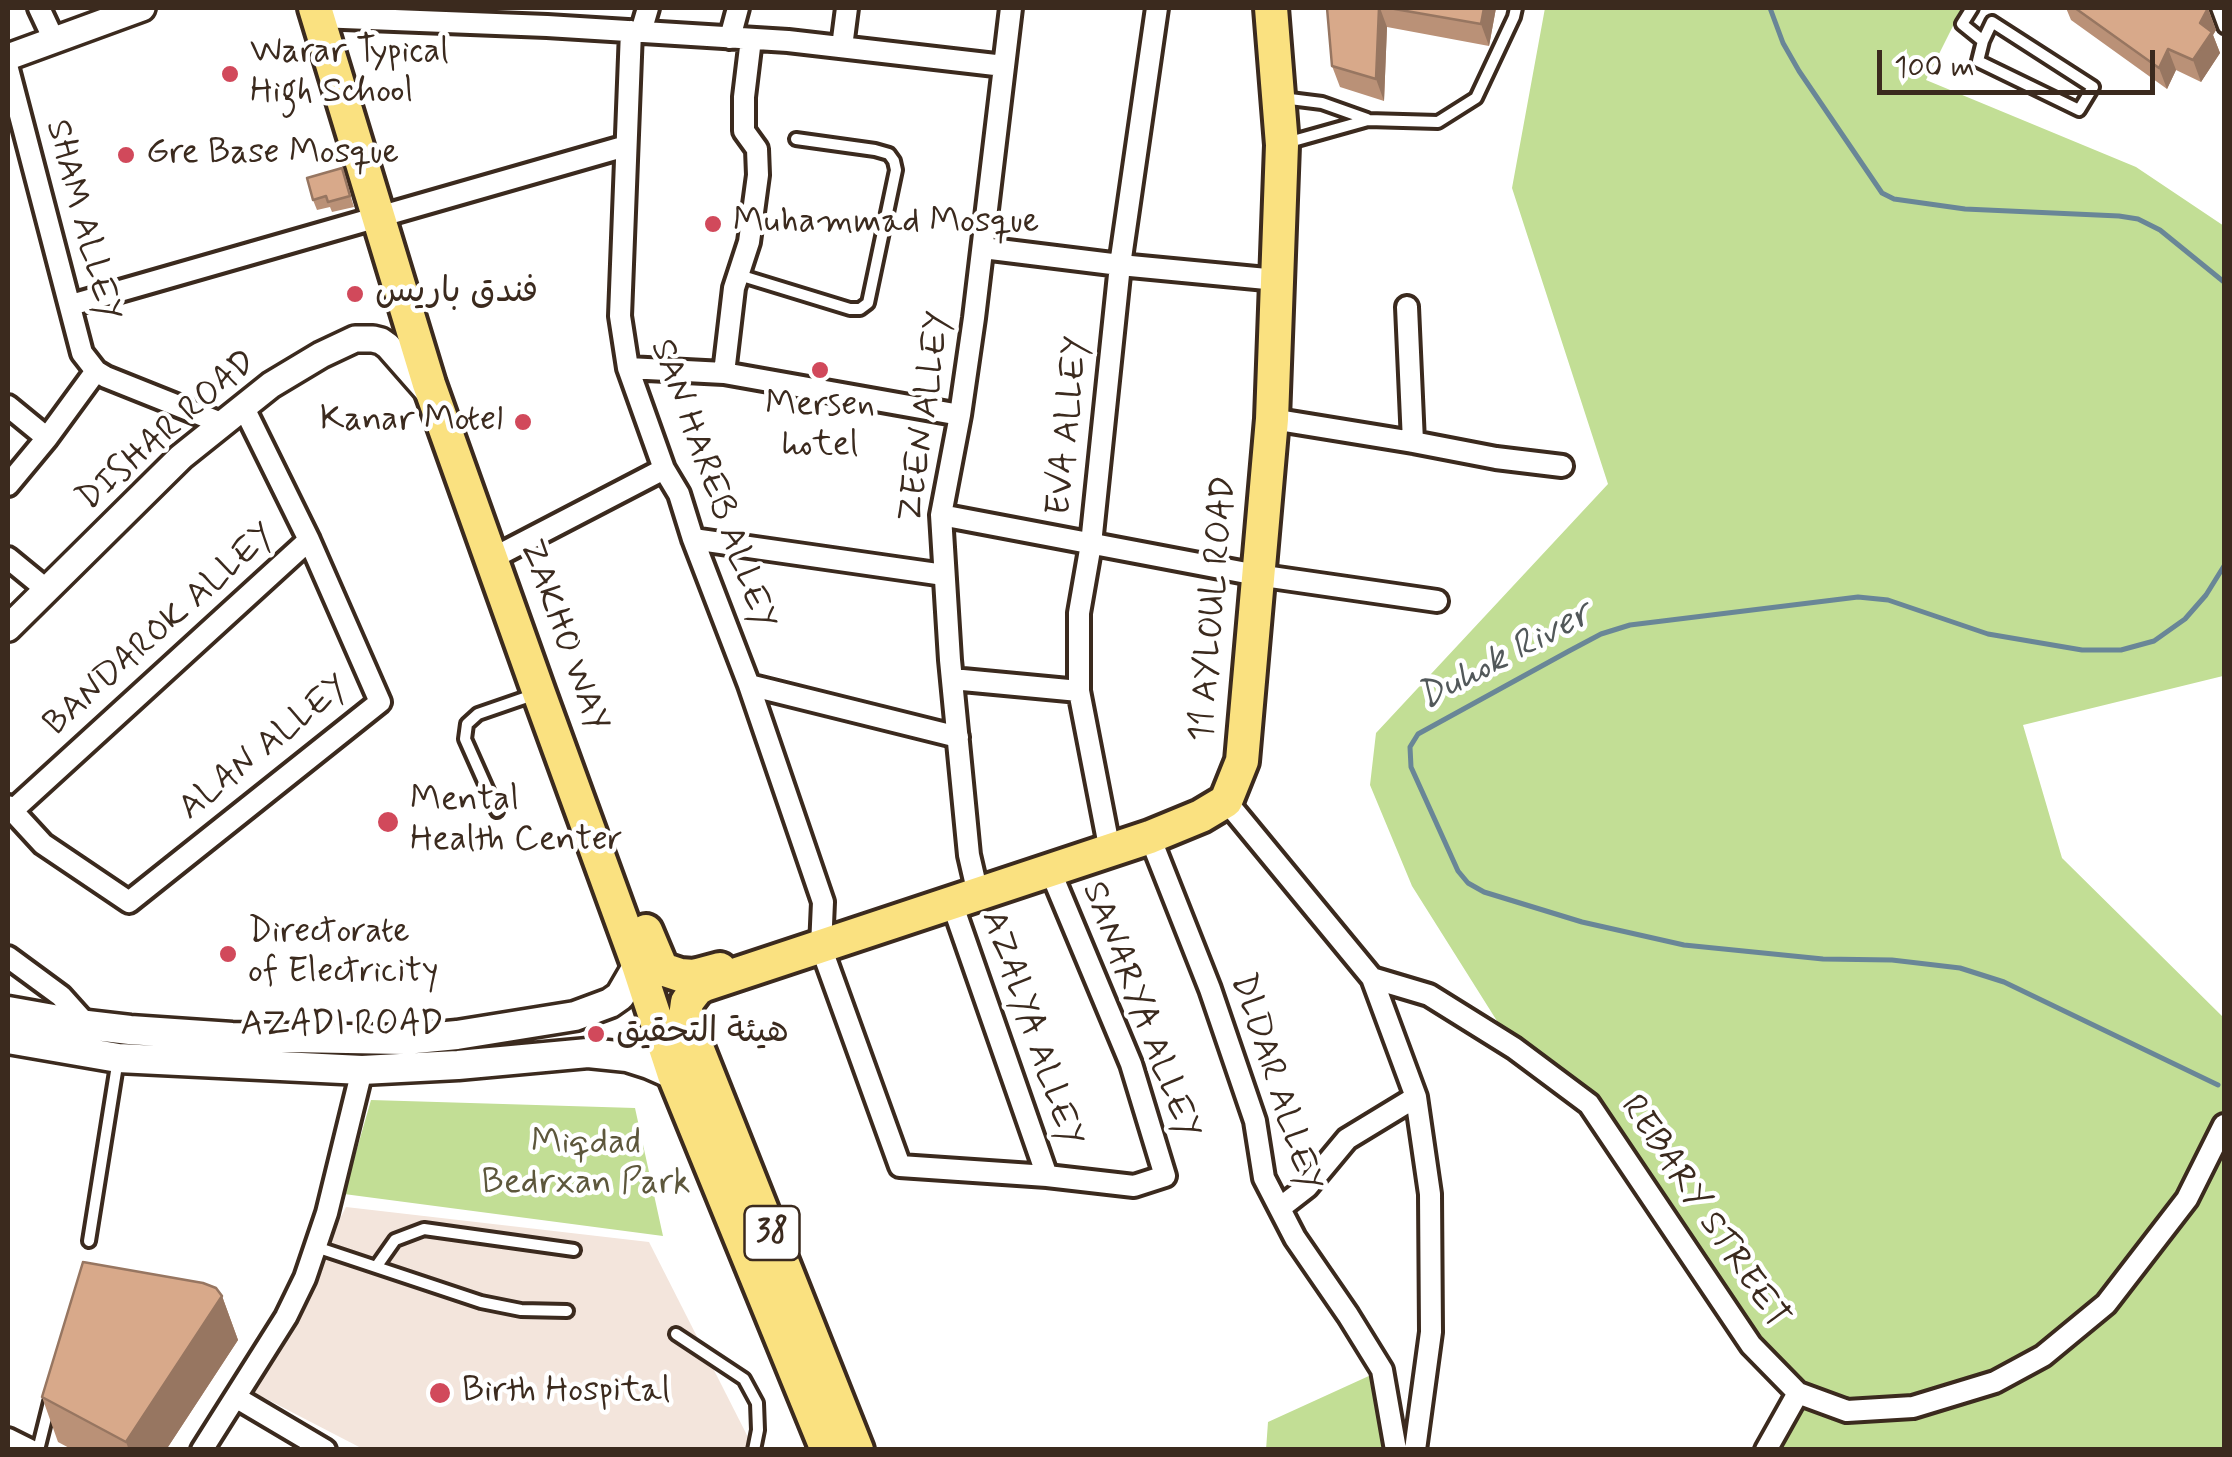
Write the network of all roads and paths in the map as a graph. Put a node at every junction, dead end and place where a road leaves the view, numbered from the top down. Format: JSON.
{"nodes":[{"id":1,"x":39,"y":8,"type":"edge"},
{"id":2,"x":142,"y":8,"type":"edge"},
{"id":3,"x":648,"y":8,"type":"edge"},
{"id":4,"x":738,"y":8,"type":"edge"},
{"id":5,"x":848,"y":8,"type":"edge"},
{"id":6,"x":1011,"y":8,"type":"edge"},
{"id":7,"x":1157,"y":8,"type":"edge"},
{"id":8,"x":1271,"y":8,"type":"edge"},
{"id":9,"x":1516,"y":8,"type":"edge"},
{"id":10,"x":1972,"y":8,"type":"edge"},
{"id":11,"x":2217,"y":8,"type":"edge"},
{"id":12,"x":317,"y":12,"type":"edge"},
{"id":13,"x":549,"y":16,"type":"edge"},
{"id":14,"x":2224,"y":27,"type":"edge"},
{"id":15,"x":636,"y":32,"type":"junction"},
{"id":16,"x":740,"y":38,"type":"junction"},
{"id":17,"x":54,"y":40,"type":"junction"},
{"id":18,"x":1983,"y":41,"type":"junction"},
{"id":19,"x":842,"y":48,"type":"junction"},
{"id":20,"x":8,"y":58,"type":"edge"},
{"id":21,"x":1004,"y":66,"type":"junction"},
{"id":22,"x":8,"y":70,"type":"edge"},
{"id":23,"x":1280,"y":98,"type":"junction"},
{"id":24,"x":1368,"y":120,"type":"junction"},
{"id":25,"x":796,"y":139,"type":"dead end"},
{"id":26,"x":1282,"y":145,"type":"junction"},
{"id":27,"x":626,"y":146,"type":"junction"},
{"id":28,"x":378,"y":216,"type":"junction"},
{"id":29,"x":983,"y":248,"type":"junction"},
{"id":30,"x":1120,"y":264,"type":"junction"},
{"id":31,"x":739,"y":275,"type":"junction"},
{"id":32,"x":1277,"y":280,"type":"junction"},
{"id":33,"x":70,"y":306,"type":"junction"},
{"id":34,"x":1407,"y":306,"type":"dead end"},
{"id":35,"x":628,"y":368,"type":"junction"},
{"id":36,"x":96,"y":371,"type":"junction"},
{"id":37,"x":724,"y":374,"type":"junction"},
{"id":38,"x":434,"y":399,"type":"junction"},
{"id":39,"x":8,"y":406,"type":"edge"},
{"id":40,"x":243,"y":406,"type":"junction"},
{"id":41,"x":960,"y":415,"type":"junction"},
{"id":42,"x":1272,"y":419,"type":"junction"},
{"id":43,"x":221,"y":423,"type":"junction"},
{"id":44,"x":47,"y":438,"type":"junction"},
{"id":45,"x":1413,"y":442,"type":"junction"},
{"id":46,"x":1562,"y":466,"type":"dead end"},
{"id":47,"x":664,"y":470,"type":"junction"},
{"id":48,"x":8,"y":485,"type":"edge"},
{"id":49,"x":941,"y":515,"type":"junction"},
{"id":50,"x":694,"y":539,"type":"junction"},
{"id":51,"x":309,"y":540,"type":"junction"},
{"id":52,"x":1091,"y":544,"type":"junction"},
{"id":53,"x":8,"y":558,"type":"edge"},
{"id":54,"x":492,"y":559,"type":"junction"},
{"id":55,"x":944,"y":575,"type":"junction"},
{"id":56,"x":1257,"y":575,"type":"junction"},
{"id":57,"x":48,"y":590,"type":"junction"},
{"id":58,"x":1437,"y":601,"type":"dead end"},
{"id":59,"x":8,"y":628,"type":"edge"},
{"id":60,"x":952,"y":678,"type":"junction"},
{"id":61,"x":749,"y":684,"type":"junction"},
{"id":62,"x":1079,"y":690,"type":"junction"},
{"id":63,"x":539,"y":694,"type":"junction"},
{"id":64,"x":958,"y":737,"type":"junction"},
{"id":65,"x":1226,"y":801,"type":"junction"},
{"id":66,"x":10,"y":808,"type":"edge"},
{"id":67,"x":497,"y":811,"type":"dead end"},
{"id":68,"x":1150,"y":838,"type":"junction"},
{"id":69,"x":1110,"y":850,"type":"junction"},
{"id":70,"x":600,"y":862,"type":"junction"},
{"id":71,"x":1050,"y":870,"type":"junction"},
{"id":72,"x":965,"y":898,"type":"junction"},
{"id":73,"x":820,"y":947,"type":"junction"},
{"id":74,"x":8,"y":957,"type":"edge"},
{"id":75,"x":638,"y":965,"type":"junction"},
{"id":76,"x":763,"y":966,"type":"junction"},
{"id":77,"x":1372,"y":978,"type":"junction"},
{"id":78,"x":8,"y":1011,"type":"edge"},
{"id":79,"x":575,"y":1016,"type":"junction"},
{"id":80,"x":87,"y":1026,"type":"junction"},
{"id":81,"x":8,"y":1039,"type":"edge"},
{"id":82,"x":588,"y":1053,"type":"junction"},
{"id":83,"x":118,"y":1058,"type":"junction"},
{"id":84,"x":362,"y":1070,"type":"junction"},
{"id":85,"x":674,"y":1076,"type":"junction"},
{"id":86,"x":1416,"y":1097,"type":"junction"},
{"id":87,"x":2224,"y":1125,"type":"edge"},
{"id":88,"x":1046,"y":1176,"type":"junction"},
{"id":89,"x":1280,"y":1208,"type":"junction"},
{"id":90,"x":89,"y":1241,"type":"dead end"},
{"id":91,"x":316,"y":1247,"type":"junction"},
{"id":92,"x":574,"y":1250,"type":"dead end"},
{"id":93,"x":376,"y":1267,"type":"junction"},
{"id":94,"x":567,"y":1311,"type":"dead end"},
{"id":95,"x":676,"y":1334,"type":"dead end"},
{"id":96,"x":52,"y":1392,"type":"edge"},
{"id":97,"x":1798,"y":1393,"type":"junction"},
{"id":98,"x":236,"y":1398,"type":"junction"},
{"id":99,"x":8,"y":1439,"type":"edge"},
{"id":100,"x":34,"y":1450,"type":"edge"},
{"id":101,"x":202,"y":1450,"type":"edge"},
{"id":102,"x":324,"y":1450,"type":"edge"},
{"id":103,"x":754,"y":1450,"type":"edge"},
{"id":104,"x":827,"y":1450,"type":"edge"},
{"id":105,"x":857,"y":1450,"type":"edge"},
{"id":106,"x":1396,"y":1450,"type":"edge"},
{"id":107,"x":1415,"y":1450,"type":"edge"},
{"id":108,"x":1766,"y":1450,"type":"edge"}],
"edges":[{"from":1,"to":17,"type":"street"},
{"from":2,"to":17,"type":"street"},
{"from":3,"to":15,"type":"street","name":"SAN HAREB ALLEY"},
{"from":4,"to":16,"type":"street"},
{"from":5,"to":19,"type":"street"},
{"from":6,"to":21,"type":"street","name":"ZEEN ALLEY"},
{"from":7,"to":30,"type":"street","name":"EVA ALLEY"},
{"from":8,"to":23,"type":"highway","name":"11 AYLOUL ROAD"},
{"from":9,"to":24,"type":"lane"},
{"from":10,"to":18,"type":"lane"},
{"from":11,"to":14,"type":"lane"},
{"from":12,"to":13,"type":"street"},
{"from":12,"to":28,"type":"highway","name":"ZAKHO WAY"},
{"from":13,"to":15,"type":"street"},
{"from":15,"to":16,"type":"street"},
{"from":15,"to":27,"type":"street","name":"SAN HAREB ALLEY"},
{"from":16,"to":19,"type":"street"},
{"from":16,"to":31,"type":"street"},
{"from":17,"to":20,"type":"street"},
{"from":18,"to":18,"type":"lane"},
{"from":19,"to":21,"type":"street"},
{"from":21,"to":29,"type":"street","name":"ZEEN ALLEY"},
{"from":22,"to":33,"type":"street","name":"SHAM ALLEY"},
{"from":23,"to":24,"type":"lane"},
{"from":23,"to":26,"type":"highway","name":"11 AYLOUL ROAD"},
{"from":24,"to":26,"type":"lane"},
{"from":25,"to":31,"type":"lane"},
{"from":26,"to":32,"type":"highway","name":"11 AYLOUL ROAD"},
{"from":27,"to":28,"type":"street"},
{"from":27,"to":35,"type":"street","name":"SAN HAREB ALLEY"},
{"from":28,"to":33,"type":"street"},
{"from":28,"to":38,"type":"highway","name":"ZAKHO WAY"},
{"from":29,"to":30,"type":"street"},
{"from":29,"to":41,"type":"street","name":"ZEEN ALLEY"},
{"from":30,"to":32,"type":"street"},
{"from":30,"to":52,"type":"street","name":"EVA ALLEY"},
{"from":31,"to":37,"type":"street"},
{"from":32,"to":42,"type":"highway","name":"11 AYLOUL ROAD"},
{"from":33,"to":36,"type":"street","name":"SHAM ALLEY"},
{"from":34,"to":45,"type":"street"},
{"from":35,"to":37,"type":"street"},
{"from":35,"to":47,"type":"street","name":"SAN HAREB ALLEY"},
{"from":36,"to":43,"type":"street","name":"SHAM ALLEY"},
{"from":36,"to":44,"type":"street"},
{"from":37,"to":41,"type":"street"},
{"from":38,"to":40,"type":"street","name":"DISHAR ROAD"},
{"from":38,"to":54,"type":"highway","name":"ZAKHO WAY"},
{"from":39,"to":44,"type":"street"},
{"from":40,"to":43,"type":"street","name":"DISHAR ROAD"},
{"from":40,"to":51,"type":"street","name":"ALAN ALLEY"},
{"from":41,"to":49,"type":"street","name":"ZEEN ALLEY"},
{"from":42,"to":45,"type":"street"},
{"from":42,"to":56,"type":"highway","name":"11 AYLOUL ROAD"},
{"from":43,"to":57,"type":"street","name":"DISHAR ROAD"},
{"from":44,"to":48,"type":"street"},
{"from":45,"to":46,"type":"street"},
{"from":47,"to":50,"type":"street","name":"SAN HAREB ALLEY"},
{"from":47,"to":54,"type":"street"},
{"from":49,"to":52,"type":"street"},
{"from":49,"to":55,"type":"street","name":"ZEEN ALLEY"},
{"from":50,"to":55,"type":"street"},
{"from":50,"to":61,"type":"street","name":"SAN HAREB ALLEY"},
{"from":51,"to":66,"type":"street","name":"BANDAROK ALLEY"},
{"from":51,"to":66,"type":"street","name":"ALAN ALLEY"},
{"from":52,"to":56,"type":"street"},
{"from":52,"to":62,"type":"street","name":"EVA ALLEY"},
{"from":53,"to":57,"type":"street"},
{"from":54,"to":63,"type":"highway","name":"ZAKHO WAY"},
{"from":55,"to":60,"type":"street","name":"ZEEN ALLEY"},
{"from":56,"to":58,"type":"street"},
{"from":56,"to":65,"type":"highway","name":"11 AYLOUL ROAD"},
{"from":57,"to":59,"type":"street","name":"DISHAR ROAD"},
{"from":60,"to":62,"type":"street"},
{"from":60,"to":64,"type":"street","name":"ZEEN ALLEY"},
{"from":61,"to":64,"type":"street"},
{"from":61,"to":73,"type":"street","name":"SAN HAREB ALLEY"},
{"from":62,"to":69,"type":"street","name":"EVA ALLEY"},
{"from":63,"to":67,"type":"lane"},
{"from":63,"to":70,"type":"highway","name":"ZAKHO WAY"},
{"from":64,"to":72,"type":"street","name":"ZEEN ALLEY"},
{"from":65,"to":68,"type":"highway"},
{"from":65,"to":77,"type":"street"},
{"from":68,"to":69,"type":"highway"},
{"from":68,"to":89,"type":"street","name":"DLDAR ALLEY"},
{"from":69,"to":71,"type":"highway"},
{"from":70,"to":75,"type":"highway","name":"ZAKHO WAY","number":"38"},
{"from":70,"to":76,"type":"highway"},
{"from":71,"to":72,"type":"highway"},
{"from":71,"to":88,"type":"street","name":"SANARYA ALLEY"},
{"from":72,"to":73,"type":"highway"},
{"from":72,"to":88,"type":"street","name":"AZALYA ALLEY"},
{"from":73,"to":76,"type":"highway"},
{"from":73,"to":88,"type":"street"},
{"from":74,"to":80,"type":"street"},
{"from":75,"to":79,"type":"main road","name":"AZADI ROAD"},
{"from":75,"to":85,"type":"highway","name":"ZAKHO WAY","number":"38"},
{"from":76,"to":105,"type":"highway","number":"38"},
{"from":77,"to":86,"type":"street"},
{"from":77,"to":97,"type":"street","name":"REBARY STREET"},
{"from":78,"to":80,"type":"main road","name":"AZADI ROAD"},
{"from":79,"to":80,"type":"main road","name":"AZADI ROAD"},
{"from":79,"to":82,"type":"main road"},
{"from":81,"to":83,"type":"main road","name":"AZADI ROAD"},
{"from":82,"to":84,"type":"main road","name":"AZADI ROAD"},
{"from":82,"to":85,"type":"main road","name":"AZADI ROAD"},
{"from":83,"to":84,"type":"main road","name":"AZADI ROAD"},
{"from":83,"to":90,"type":"lane"},
{"from":84,"to":91,"type":"street"},
{"from":85,"to":104,"type":"highway","name":"ZAKHO WAY","number":"38"},
{"from":86,"to":89,"type":"street"},
{"from":86,"to":107,"type":"street"},
{"from":87,"to":97,"type":"street","name":"REBARY STREET"},
{"from":89,"to":106,"type":"street","name":"DLDAR ALLEY"},
{"from":91,"to":93,"type":"lane"},
{"from":91,"to":98,"type":"street"},
{"from":92,"to":93,"type":"lane"},
{"from":93,"to":94,"type":"lane"},
{"from":95,"to":103,"type":"lane"},
{"from":96,"to":100,"type":"lane"},
{"from":97,"to":108,"type":"street"},
{"from":98,"to":101,"type":"street"},
{"from":98,"to":102,"type":"street"},
{"from":99,"to":100,"type":"street"}]}
